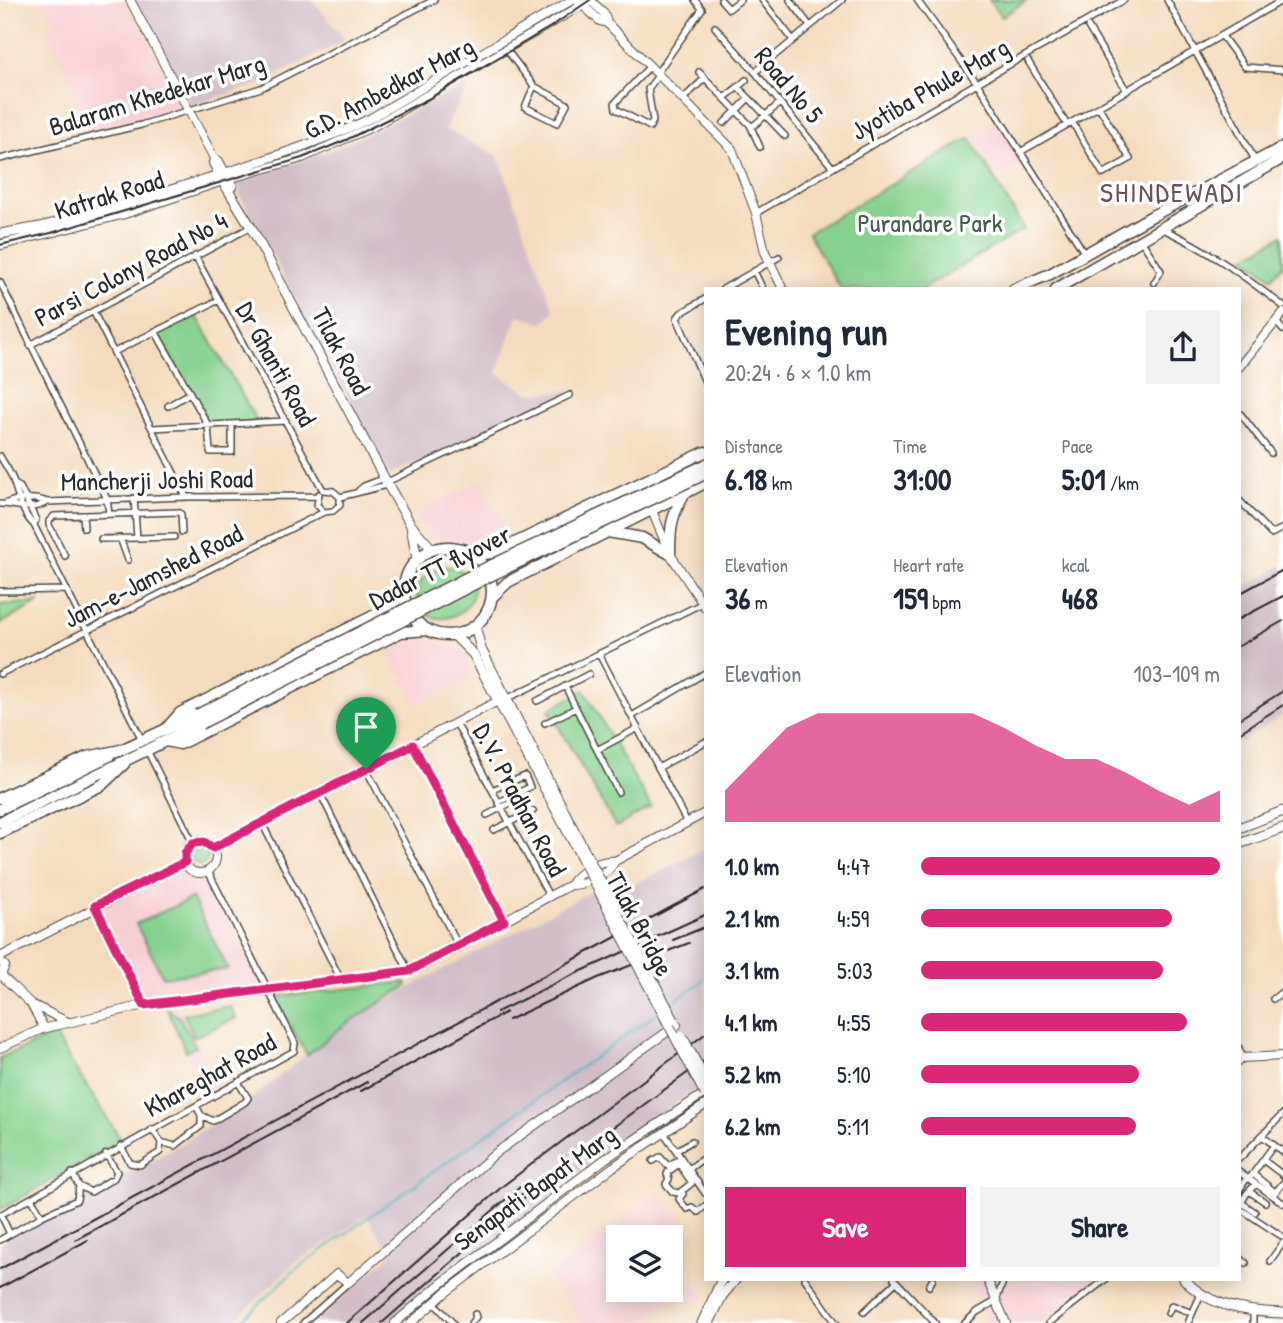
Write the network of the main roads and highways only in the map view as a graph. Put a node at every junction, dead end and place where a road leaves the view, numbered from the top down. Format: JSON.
{"nodes":[{"id":1,"x":1283,"y":138,"type":"edge"},
{"id":2,"x":1283,"y":147,"type":"edge"},
{"id":3,"x":1270,"y":154,"type":"junction"},
{"id":4,"x":1283,"y":158,"type":"edge"},
{"id":5,"x":1261,"y":165,"type":"junction"},
{"id":6,"x":1283,"y":167,"type":"edge"},
{"id":7,"x":226,"y":177,"type":"joint"},
{"id":8,"x":0,"y":234,"type":"edge"},
{"id":9,"x":17,"y":236,"type":"junction"},
{"id":10,"x":0,"y":245,"type":"edge"},
{"id":11,"x":1050,"y":274,"type":"junction"},
{"id":12,"x":1019,"y":287,"type":"edge"},
{"id":13,"x":1031,"y":287,"type":"edge"},
{"id":14,"x":1058,"y":287,"type":"edge"},
{"id":15,"x":704,"y":452,"type":"edge"},
{"id":16,"x":704,"y":465,"type":"edge"},
{"id":17,"x":704,"y":474,"type":"edge"},
{"id":18,"x":704,"y":484,"type":"edge"},
{"id":19,"x":684,"y":494,"type":"junction"},
{"id":20,"x":411,"y":525,"type":"junction"},
{"id":21,"x":548,"y":526,"type":"junction"},
{"id":22,"x":608,"y":532,"type":"junction"},
{"id":23,"x":432,"y":549,"type":"junction"},
{"id":24,"x":565,"y":554,"type":"junction"},
{"id":25,"x":474,"y":555,"type":"junction"},
{"id":26,"x":417,"y":559,"type":"junction"},
{"id":27,"x":404,"y":587,"type":"junction"},
{"id":28,"x":492,"y":597,"type":"junction"},
{"id":29,"x":475,"y":626,"type":"junction"},
{"id":30,"x":428,"y":630,"type":"junction"},
{"id":31,"x":454,"y":635,"type":"junction"},
{"id":32,"x":502,"y":700,"type":"junction"},
{"id":33,"x":199,"y":720,"type":"junction"},
{"id":34,"x":166,"y":735,"type":"junction"},
{"id":35,"x":125,"y":754,"type":"junction"},
{"id":36,"x":94,"y":771,"type":"junction"},
{"id":37,"x":0,"y":799,"type":"edge"},
{"id":38,"x":0,"y":809,"type":"edge"},
{"id":39,"x":1283,"y":811,"type":"edge"},
{"id":40,"x":0,"y":822,"type":"edge"},
{"id":41,"x":1241,"y":827,"type":"edge"},
{"id":42,"x":1283,"y":828,"type":"edge"},
{"id":43,"x":0,"y":833,"type":"edge"},
{"id":44,"x":1244,"y":843,"type":"edge"},
{"id":45,"x":674,"y":1026,"type":"junction"},
{"id":46,"x":704,"y":1077,"type":"edge"},
{"id":47,"x":704,"y":1092,"type":"edge"},
{"id":48,"x":721,"y":1281,"type":"edge"},
{"id":49,"x":734,"y":1281,"type":"edge"},
{"id":50,"x":1186,"y":1281,"type":"edge"},
{"id":51,"x":1283,"y":1313,"type":"edge"},
{"id":52,"x":702,"y":1323,"type":"edge"},
{"id":53,"x":709,"y":1323,"type":"edge"}],
"edges":[{"from":1,"to":3,"type":"highway"},
{"from":2,"to":3,"type":"highway"},
{"from":3,"to":5,"type":"highway"},
{"from":4,"to":5,"type":"highway"},
{"from":5,"to":6,"type":"highway"},
{"from":5,"to":11,"type":"highway"},
{"from":5,"to":14,"type":"highway"},
{"from":7,"to":9,"type":"main road","name":"Katrak Road"},
{"from":7,"to":20,"type":"main road","name":"Tilak Road"},
{"from":8,"to":9,"type":"main road","name":"Katrak Road"},
{"from":9,"to":10,"type":"main road","name":"Katrak Road"},
{"from":11,"to":12,"type":"highway"},
{"from":11,"to":13,"type":"highway"},
{"from":15,"to":21,"type":"highway"},
{"from":16,"to":33,"type":"highway","name":"Dadar TT flyover","bridge":true},
{"from":17,"to":33,"type":"highway","name":"Dadar TT flyover","bridge":true},
{"from":18,"to":19,"type":"highway"},
{"from":19,"to":22,"type":"highway"},
{"from":19,"to":22,"type":"highway"},
{"from":20,"to":23,"type":"main road","name":"Tilak Road"},
{"from":20,"to":26,"type":"main road","name":"Tilak Road"},
{"from":21,"to":24,"type":"highway"},
{"from":21,"to":25,"type":"highway"},
{"from":22,"to":24,"type":"highway"},
{"from":23,"to":25,"type":"highway"},
{"from":23,"to":26,"type":"highway"},
{"from":24,"to":28,"type":"highway"},
{"from":25,"to":28,"type":"highway"},
{"from":26,"to":27,"type":"highway"},
{"from":27,"to":30,"type":"highway"},
{"from":27,"to":34,"type":"highway"},
{"from":28,"to":29,"type":"highway"},
{"from":29,"to":31,"type":"highway"},
{"from":29,"to":32,"type":"main road"},
{"from":30,"to":31,"type":"highway"},
{"from":30,"to":34,"type":"highway"},
{"from":31,"to":32,"type":"main road"},
{"from":32,"to":45,"type":"main road","name":"Tilak Bridge","bridge":true},
{"from":33,"to":34,"type":"highway"},
{"from":34,"to":35,"type":"highway"},
{"from":35,"to":36,"type":"highway"},
{"from":35,"to":37,"type":"highway"},
{"from":35,"to":43,"type":"highway"},
{"from":36,"to":38,"type":"highway"},
{"from":36,"to":40,"type":"highway"},
{"from":39,"to":41,"type":"main road"},
{"from":41,"to":44,"type":"main road"},
{"from":42,"to":44,"type":"main road"},
{"from":45,"to":46,"type":"main road","name":"Tilak Bridge","bridge":true},
{"from":45,"to":47,"type":"main road","name":"Tilak Bridge","bridge":true},
{"from":48,"to":52,"type":"main road"},
{"from":49,"to":53,"type":"main road"},
{"from":50,"to":51,"type":"main road"}]}
